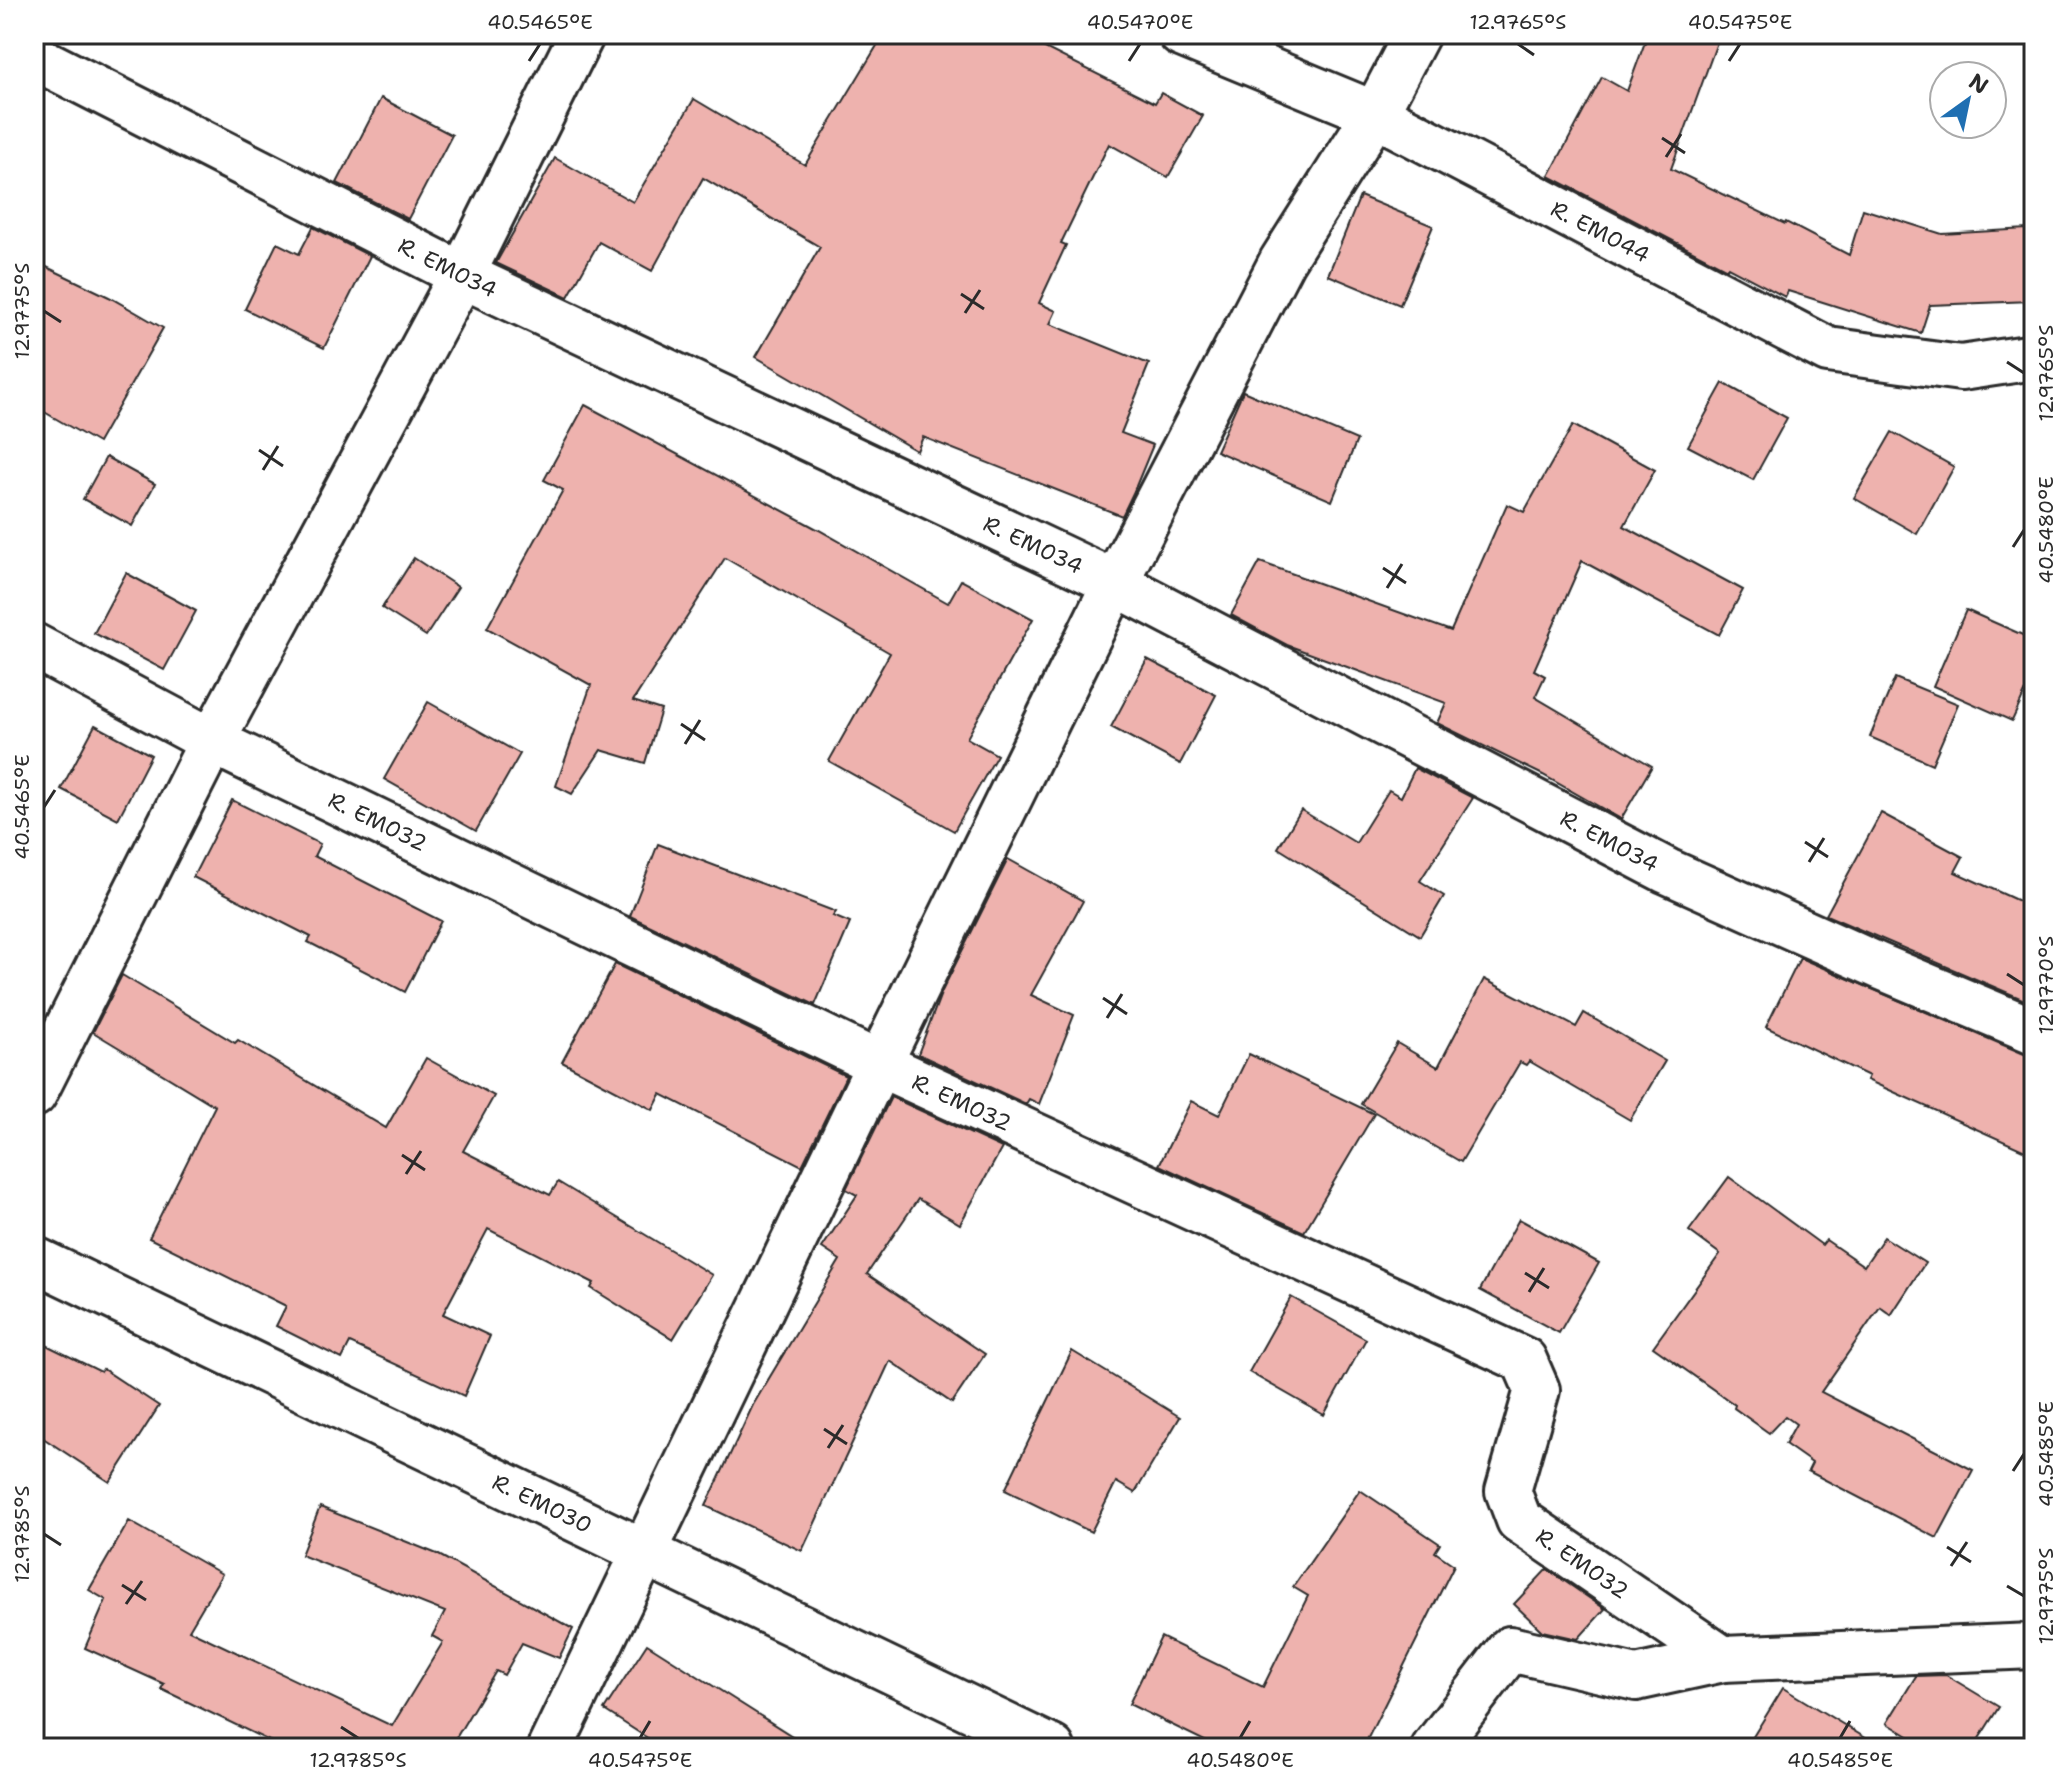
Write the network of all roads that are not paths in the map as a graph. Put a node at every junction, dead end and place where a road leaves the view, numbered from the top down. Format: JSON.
{"nodes":[{"id":1,"x":582,"y":34,"type":"edge"},
{"id":2,"x":1181,"y":34,"type":"edge"},
{"id":3,"x":1417,"y":34,"type":"edge"},
{"id":4,"x":34,"y":57,"type":"edge"},
{"id":5,"x":1375,"y":114,"type":"junction"},
{"id":6,"x":462,"y":275,"type":"junction"},
{"id":7,"x":2034,"y":357,"type":"edge"},
{"id":8,"x":1115,"y":583,"type":"junction"},
{"id":9,"x":34,"y":646,"type":"edge"},
{"id":10,"x":212,"y":741,"type":"junction"},
{"id":11,"x":2034,"y":1031,"type":"edge"},
{"id":12,"x":879,"y":1064,"type":"junction"},
{"id":13,"x":34,"y":1094,"type":"edge"},
{"id":14,"x":34,"y":1259,"type":"edge"},
{"id":15,"x":645,"y":1552,"type":"junction"},
{"id":16,"x":2034,"y":1646,"type":"edge"},
{"id":17,"x":1723,"y":1659,"type":"junction"},
{"id":18,"x":550,"y":1748,"type":"edge"},
{"id":19,"x":1052,"y":1748,"type":"edge"},
{"id":20,"x":1434,"y":1748,"type":"edge"}],
"edges":[{"from":1,"to":6,"type":"street"},
{"from":2,"to":5,"type":"street","name":"R. EM044"},
{"from":3,"to":5,"type":"street"},
{"from":4,"to":6,"type":"street","name":"R. EM034"},
{"from":5,"to":7,"type":"street","name":"R. EM044"},
{"from":5,"to":8,"type":"street"},
{"from":6,"to":8,"type":"street","name":"R. EM034"},
{"from":6,"to":10,"type":"street"},
{"from":8,"to":11,"type":"street","name":"R. EM034"},
{"from":8,"to":12,"type":"street"},
{"from":9,"to":10,"type":"street","name":"R. EM032"},
{"from":10,"to":12,"type":"street","name":"R. EM032"},
{"from":10,"to":13,"type":"street"},
{"from":12,"to":15,"type":"street"},
{"from":12,"to":17,"type":"street","name":"R. EM032"},
{"from":14,"to":15,"type":"street","name":"R. EM030"},
{"from":15,"to":18,"type":"street"},
{"from":15,"to":19,"type":"street","name":"R. EM030"},
{"from":16,"to":17,"type":"street"},
{"from":17,"to":20,"type":"street"}]}
